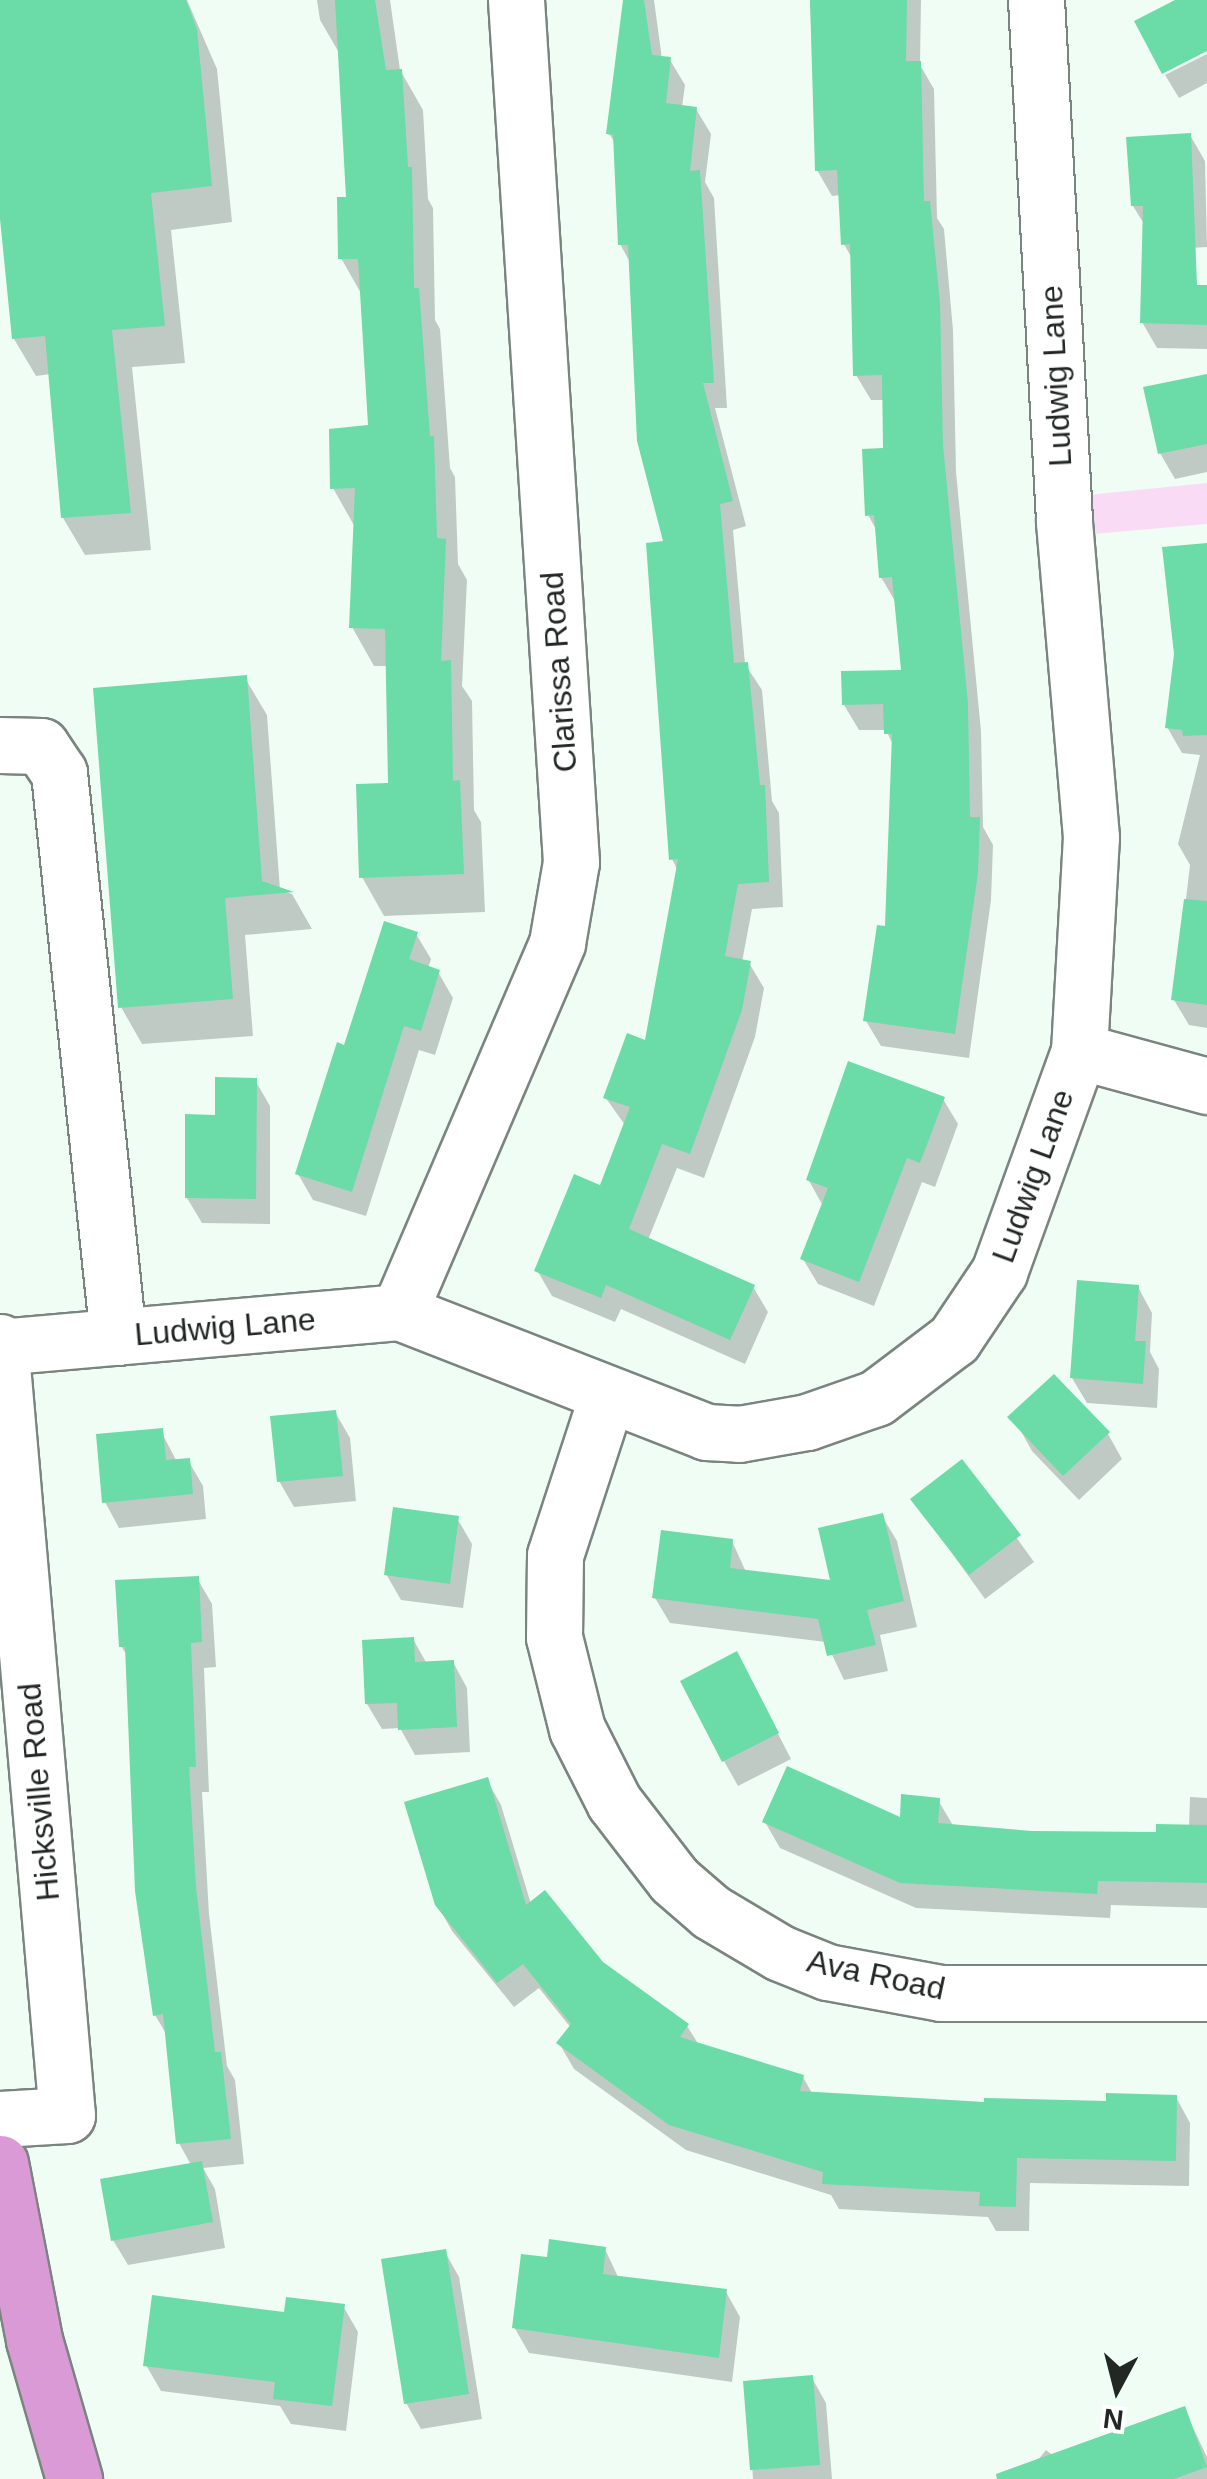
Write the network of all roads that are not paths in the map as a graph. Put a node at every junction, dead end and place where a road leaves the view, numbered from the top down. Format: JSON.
{"nodes":[{"id":1,"x":516,"y":0,"type":"edge"},
{"id":2,"x":1036,"y":0,"type":"edge"},
{"id":3,"x":0,"y":745,"type":"edge"},
{"id":4,"x":1079,"y":1052,"type":"junction"},
{"id":5,"x":1207,"y":1086,"type":"edge"},
{"id":6,"x":399,"y":1312,"type":"junction"},
{"id":7,"x":118,"y":1337,"type":"junction"},
{"id":8,"x":0,"y":1346,"type":"edge"},
{"id":9,"x":607,"y":1396,"type":"junction"},
{"id":10,"x":1207,"y":1993,"type":"edge"},
{"id":11,"x":0,"y":2119,"type":"edge"},
{"id":12,"x":0,"y":2164,"type":"edge"},
{"id":13,"x":74,"y":2479,"type":"edge"}],
"edges":[{"from":1,"to":6,"type":"street","name":"Clarissa Road"},
{"from":2,"to":4,"type":"street","name":"Ludwig Lane"},
{"from":3,"to":7,"type":"street"},
{"from":4,"to":5,"type":"street"},
{"from":4,"to":9,"type":"street","name":"Ludwig Lane"},
{"from":6,"to":7,"type":"street","name":"Ludwig Lane"},
{"from":6,"to":9,"type":"street","name":"Ludwig Lane"},
{"from":7,"to":8,"type":"street","name":"Ludwig Lane"},
{"from":8,"to":11,"type":"street","name":"Hicksville Road"},
{"from":9,"to":10,"type":"street","name":"Ava Road"},
{"from":12,"to":13,"type":"main road"}]}
